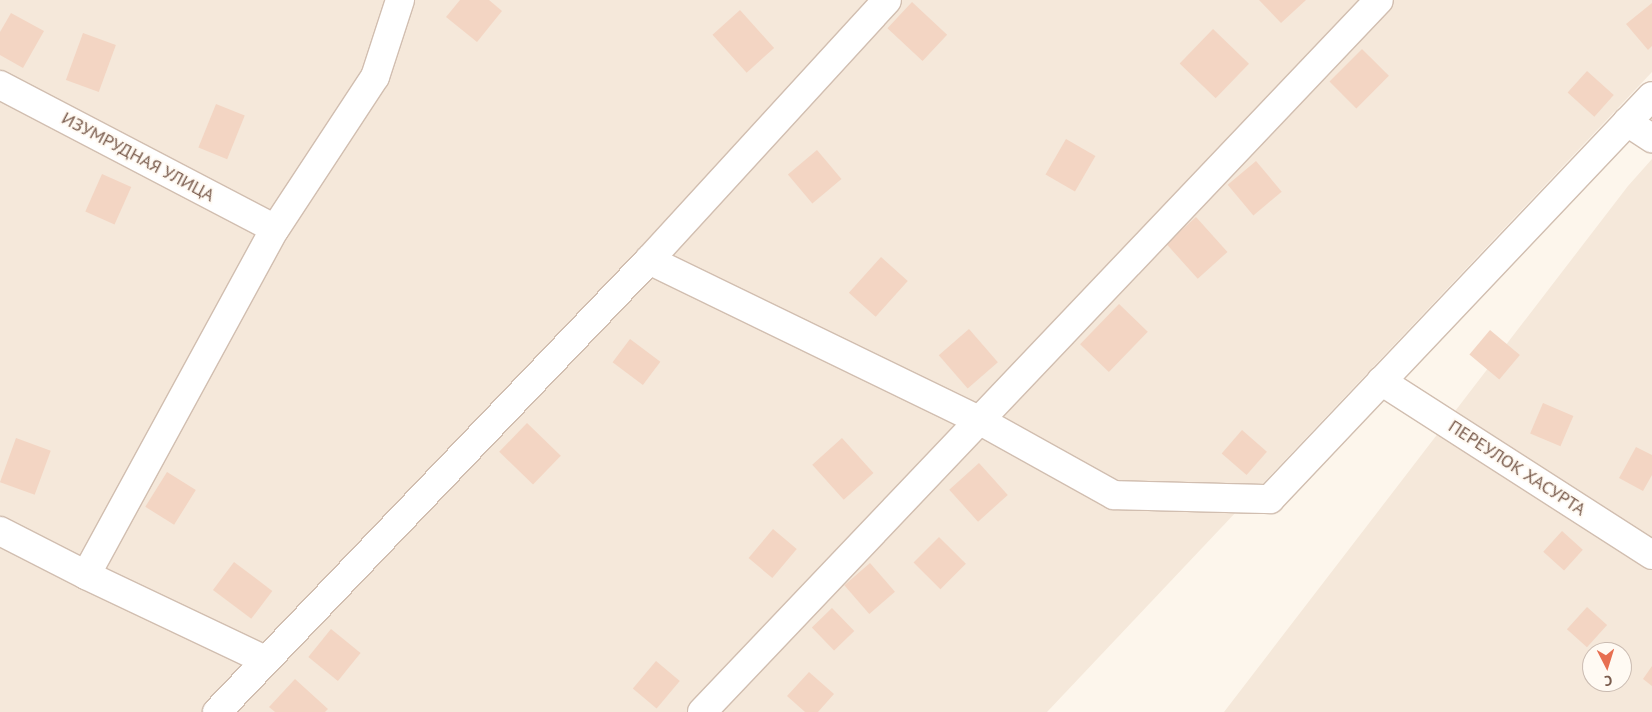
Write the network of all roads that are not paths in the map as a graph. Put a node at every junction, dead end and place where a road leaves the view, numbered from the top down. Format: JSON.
{"nodes":[{"id":1,"x":400,"y":0,"type":"edge"},
{"id":2,"x":887,"y":0,"type":"edge"},
{"id":3,"x":1379,"y":0,"type":"edge"},
{"id":4,"x":0,"y":85,"type":"edge"},
{"id":5,"x":1652,"y":96,"type":"edge"},
{"id":6,"x":1627,"y":122,"type":"junction"},
{"id":7,"x":1652,"y":138,"type":"edge"},
{"id":8,"x":276,"y":229,"type":"junction"},
{"id":9,"x":649,"y":260,"type":"junction"},
{"id":10,"x":1381,"y":381,"type":"junction"},
{"id":11,"x":979,"y":420,"type":"junction"},
{"id":12,"x":0,"y":531,"type":"edge"},
{"id":13,"x":1652,"y":555,"type":"edge"},
{"id":14,"x":86,"y":575,"type":"junction"},
{"id":15,"x":265,"y":660,"type":"junction"},
{"id":16,"x":217,"y":712,"type":"edge"},
{"id":17,"x":702,"y":712,"type":"edge"}],
"edges":[{"from":1,"to":8,"type":"street"},
{"from":2,"to":9,"type":"street"},
{"from":3,"to":11,"type":"street"},
{"from":4,"to":8,"type":"street","name":"ИЗУМРУДНАЯ УЛИЦА"},
{"from":5,"to":6,"type":"street"},
{"from":6,"to":7,"type":"street"},
{"from":6,"to":10,"type":"street"},
{"from":8,"to":14,"type":"street"},
{"from":9,"to":11,"type":"street"},
{"from":9,"to":15,"type":"street"},
{"from":10,"to":11,"type":"street"},
{"from":10,"to":13,"type":"street","name":"ПЕРЕУЛОК ХАСУРТА"},
{"from":11,"to":17,"type":"street"},
{"from":12,"to":14,"type":"street"},
{"from":14,"to":15,"type":"street"},
{"from":15,"to":16,"type":"street"}]}
